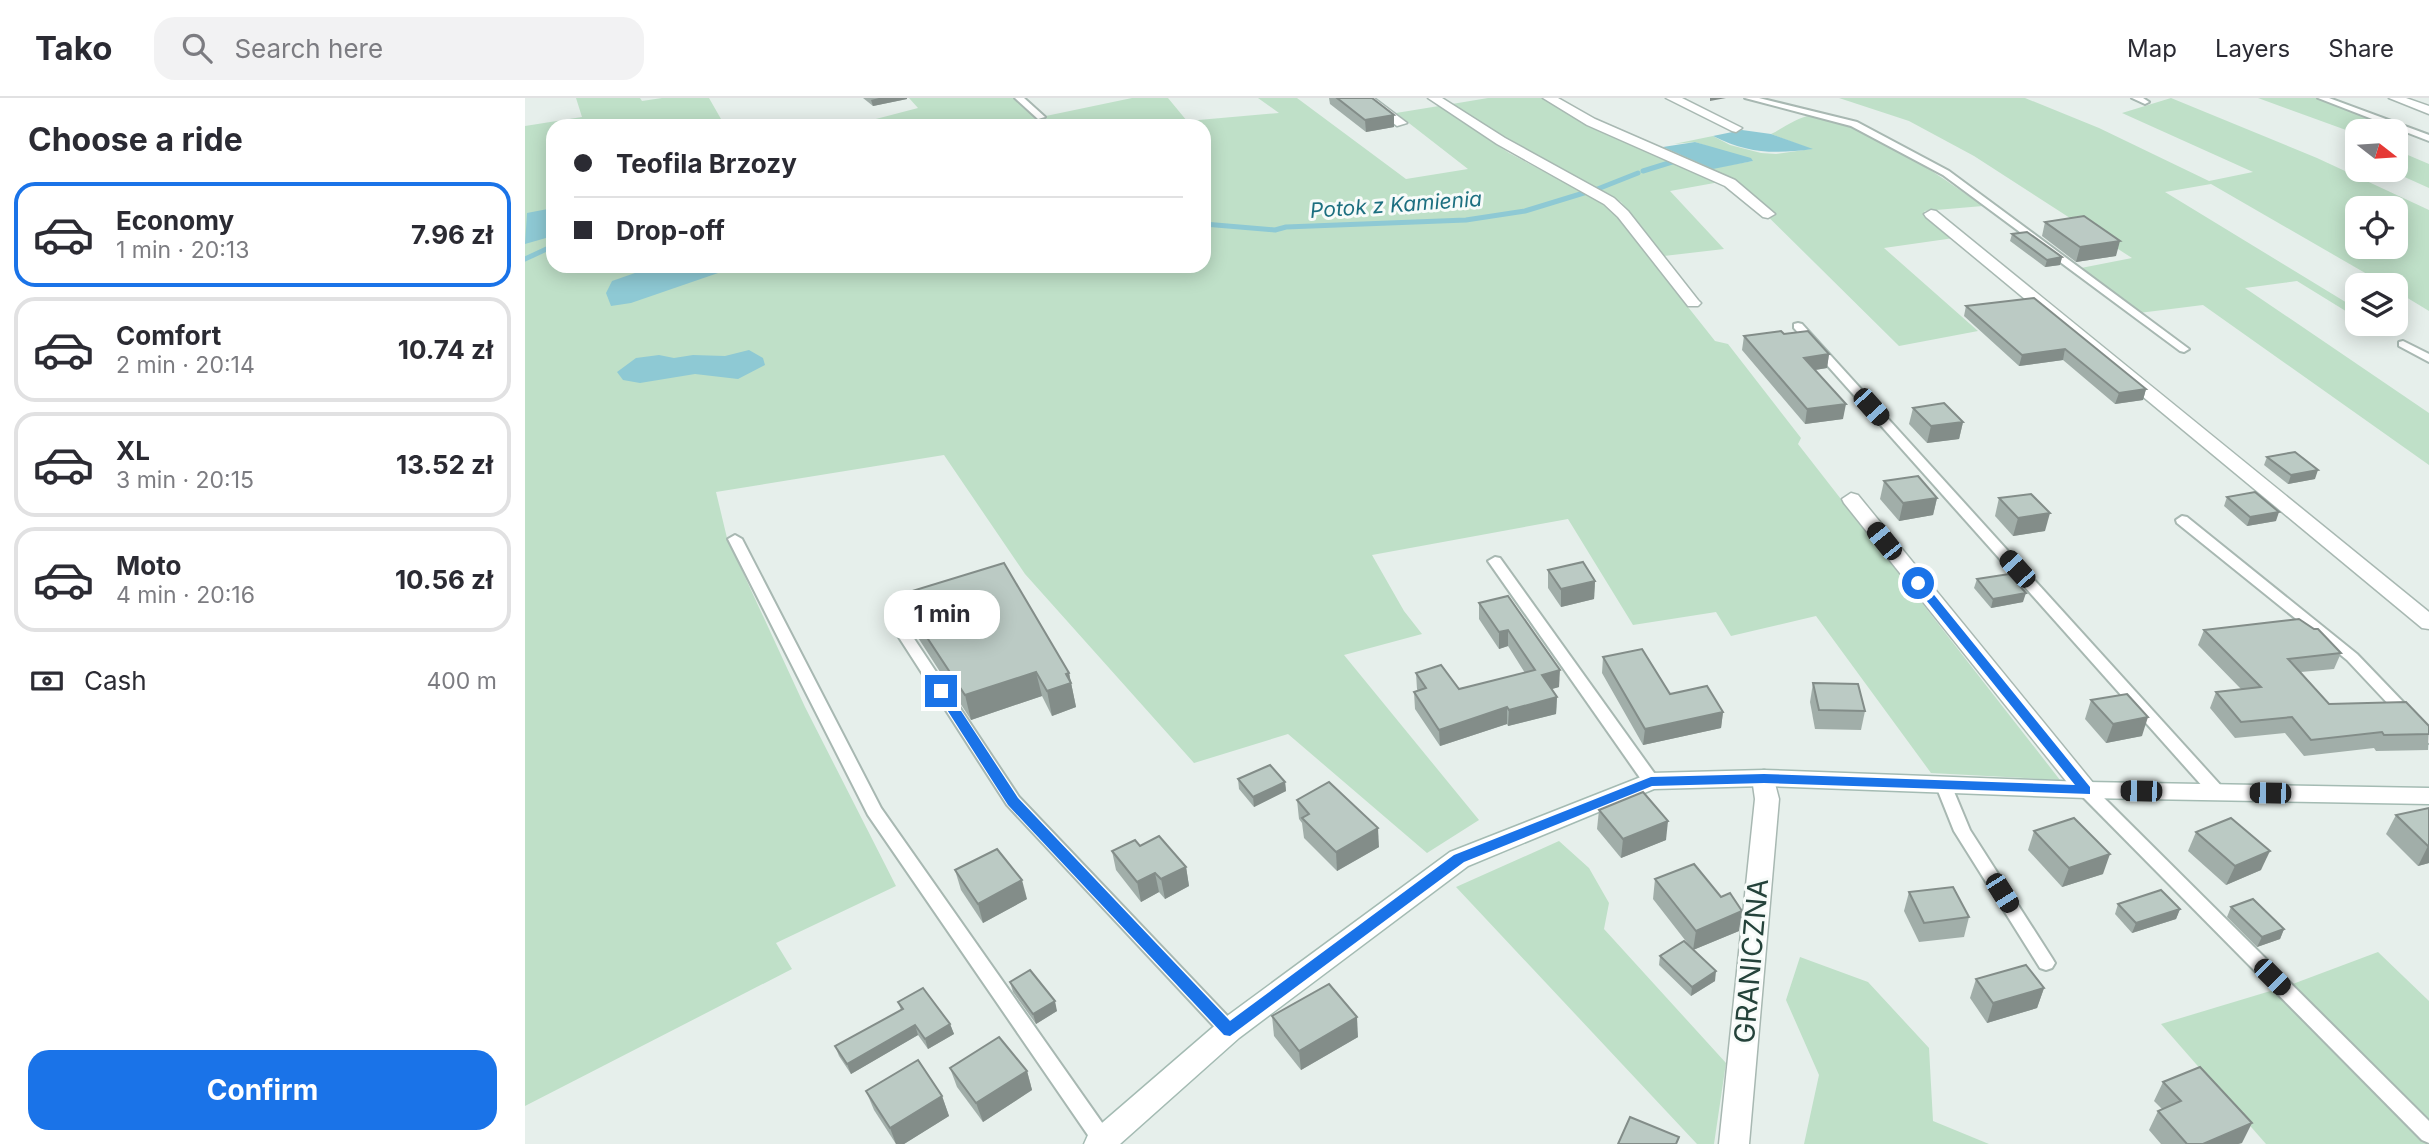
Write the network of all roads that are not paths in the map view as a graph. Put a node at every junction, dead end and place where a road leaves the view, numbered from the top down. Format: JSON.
{"nodes":[{"id":1,"x":1019,"y":98,"type":"edge"},
{"id":2,"x":1366,"y":98,"type":"edge"},
{"id":3,"x":1434,"y":98,"type":"edge"},
{"id":4,"x":1549,"y":98,"type":"edge"},
{"id":5,"x":1672,"y":98,"type":"edge"},
{"id":6,"x":1749,"y":98,"type":"edge"},
{"id":7,"x":2322,"y":98,"type":"edge"},
{"id":8,"x":2395,"y":98,"type":"edge"},
{"id":9,"x":2429,"y":110,"type":"edge"},
{"id":10,"x":1041,"y":117,"type":"dead end"},
{"id":11,"x":1401,"y":123,"type":"dead end"},
{"id":12,"x":1735,"y":128,"type":"dead end"},
{"id":13,"x":2429,"y":138,"type":"edge"},
{"id":14,"x":1768,"y":214,"type":"dead end"},
{"id":15,"x":1931,"y":214,"type":"dead end"},
{"id":16,"x":1693,"y":303,"type":"dead end"},
{"id":17,"x":1798,"y":326,"type":"dead end"},
{"id":18,"x":2403,"y":344,"type":"dead end"},
{"id":19,"x":2184,"y":349,"type":"dead end"},
{"id":20,"x":2429,"y":359,"type":"edge"},
{"id":21,"x":1851,"y":499,"type":"dead end"},
{"id":22,"x":2182,"y":520,"type":"dead end"},
{"id":23,"x":735,"y":539,"type":"dead end"},
{"id":24,"x":1495,"y":561,"type":"dead end"},
{"id":25,"x":2429,"y":623,"type":"edge"},
{"id":26,"x":898,"y":625,"type":"dead end"},
{"id":27,"x":2429,"y":738,"type":"edge"},
{"id":28,"x":1764,"y":778,"type":"junction"},
{"id":29,"x":1651,"y":781,"type":"junction"},
{"id":30,"x":1944,"y":786,"type":"junction"},
{"id":31,"x":2086,"y":790,"type":"junction"},
{"id":32,"x":2218,"y":793,"type":"junction"},
{"id":33,"x":2429,"y":796,"type":"edge"},
{"id":34,"x":2046,"y":963,"type":"dead end"},
{"id":35,"x":1230,"y":1030,"type":"junction"},
{"id":36,"x":2429,"y":1134,"type":"edge"},
{"id":37,"x":1101,"y":1142,"type":"edge"},
{"id":38,"x":1734,"y":1144,"type":"edge"}],
"edges":[{"from":1,"to":10,"type":"lane"},
{"from":2,"to":11,"type":"street"},
{"from":3,"to":16,"type":"street"},
{"from":4,"to":14,"type":"street"},
{"from":5,"to":12,"type":"street"},
{"from":6,"to":19,"type":"lane"},
{"from":7,"to":13,"type":"lane"},
{"from":8,"to":9,"type":"street"},
{"from":15,"to":25,"type":"street"},
{"from":17,"to":32,"type":"lane"},
{"from":18,"to":20,"type":"lane"},
{"from":21,"to":31,"type":"street"},
{"from":22,"to":27,"type":"lane"},
{"from":23,"to":37,"type":"lane"},
{"from":24,"to":29,"type":"lane"},
{"from":26,"to":35,"type":"lane"},
{"from":28,"to":29,"type":"street"},
{"from":28,"to":30,"type":"street"},
{"from":28,"to":38,"type":"street","name":"GRANICZNA"},
{"from":29,"to":35,"type":"street"},
{"from":30,"to":31,"type":"street"},
{"from":30,"to":34,"type":"lane"},
{"from":31,"to":32,"type":"street"},
{"from":31,"to":36,"type":"lane"},
{"from":32,"to":33,"type":"street"},
{"from":35,"to":37,"type":"street"}]}
